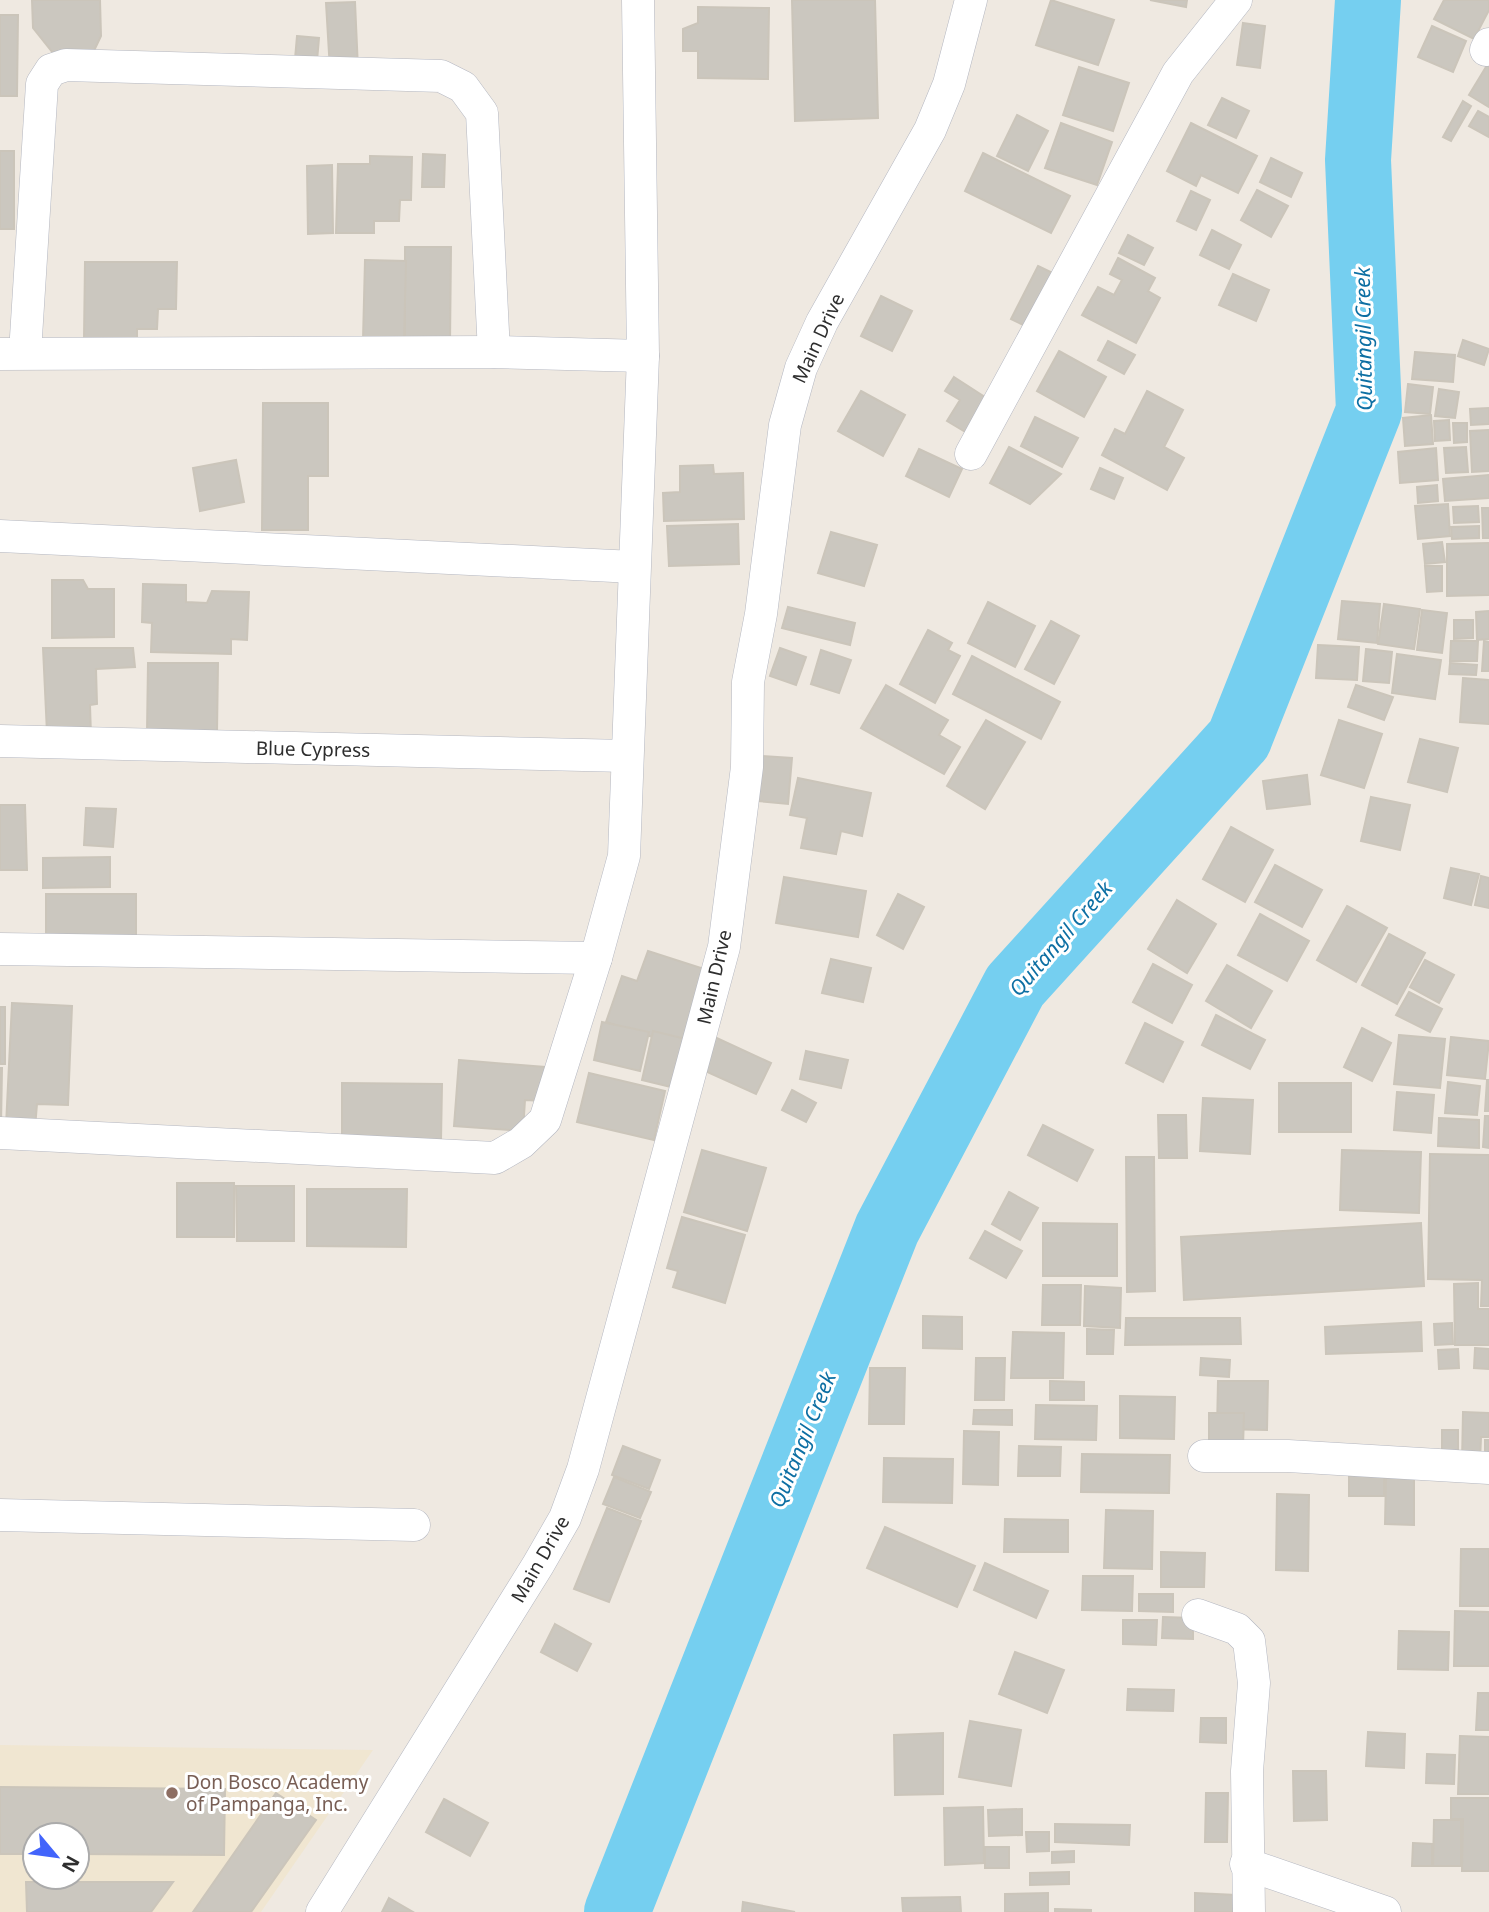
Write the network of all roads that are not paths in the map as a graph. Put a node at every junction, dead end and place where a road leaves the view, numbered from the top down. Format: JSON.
{"nodes":[{"id":1,"x":638,"y":0,"type":"edge"},
{"id":2,"x":971,"y":0,"type":"edge"},
{"id":3,"x":1236,"y":0,"type":"edge"},
{"id":4,"x":494,"y":352,"type":"junction"},
{"id":5,"x":13,"y":353,"type":"edge"},
{"id":6,"x":643,"y":356,"type":"junction"},
{"id":7,"x":971,"y":454,"type":"dead end"},
{"id":8,"x":0,"y":536,"type":"edge"},
{"id":9,"x":634,"y":567,"type":"junction"},
{"id":10,"x":0,"y":741,"type":"edge"},
{"id":11,"x":626,"y":756,"type":"junction"},
{"id":12,"x":0,"y":949,"type":"edge"},
{"id":13,"x":596,"y":958,"type":"junction"},
{"id":14,"x":0,"y":1133,"type":"edge"},
{"id":15,"x":1204,"y":1456,"type":"dead end"},
{"id":16,"x":1489,"y":1468,"type":"edge"},
{"id":17,"x":0,"y":1515,"type":"edge"},
{"id":18,"x":414,"y":1525,"type":"dead end"},
{"id":19,"x":1198,"y":1615,"type":"dead end"},
{"id":20,"x":1246,"y":1864,"type":"junction"},
{"id":21,"x":322,"y":1912,"type":"edge"},
{"id":22,"x":1249,"y":1912,"type":"edge"},
{"id":23,"x":1385,"y":1912,"type":"edge"}],
"edges":[{"from":1,"to":6,"type":"street"},
{"from":2,"to":21,"type":"street","name":"Main Drive"},
{"from":3,"to":7,"type":"street"},
{"from":4,"to":5,"type":"street"},
{"from":4,"to":5,"type":"street"},
{"from":4,"to":6,"type":"street"},
{"from":6,"to":9,"type":"street"},
{"from":8,"to":9,"type":"street"},
{"from":9,"to":11,"type":"street"},
{"from":10,"to":11,"type":"street","name":"Blue Cypress"},
{"from":11,"to":13,"type":"street"},
{"from":12,"to":13,"type":"street"},
{"from":13,"to":14,"type":"street"},
{"from":15,"to":16,"type":"street"},
{"from":17,"to":18,"type":"street"},
{"from":19,"to":20,"type":"street"},
{"from":20,"to":22,"type":"street"},
{"from":20,"to":23,"type":"street"}]}
